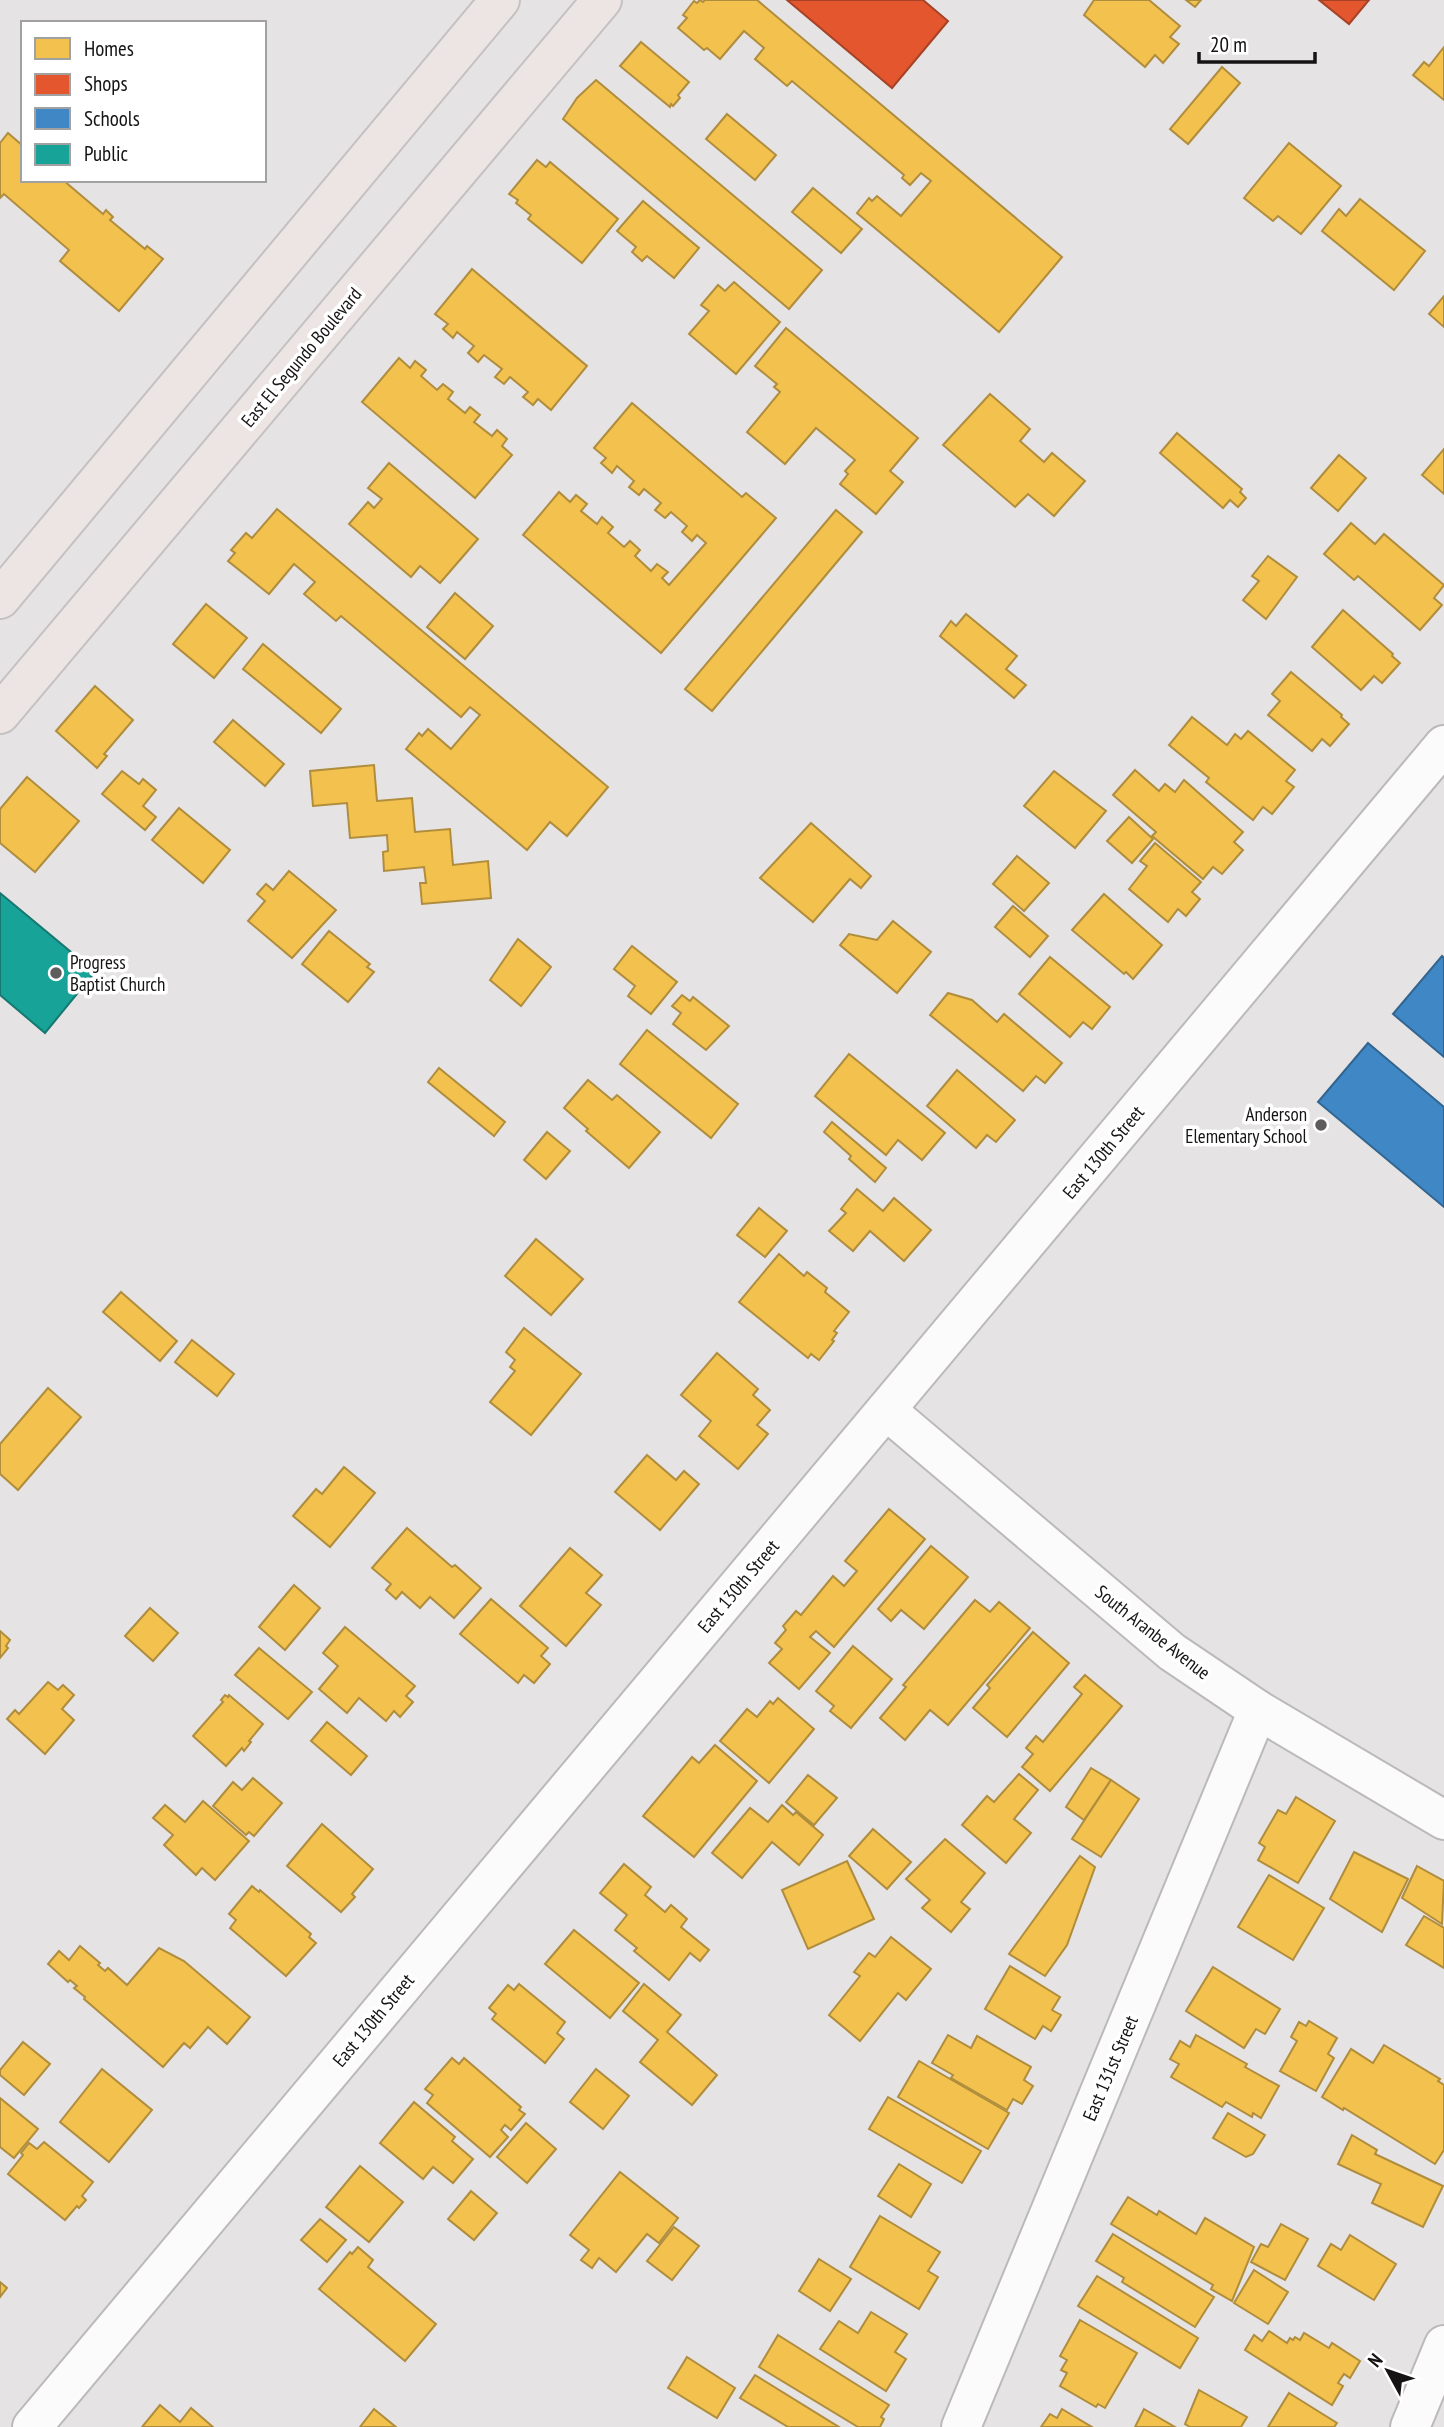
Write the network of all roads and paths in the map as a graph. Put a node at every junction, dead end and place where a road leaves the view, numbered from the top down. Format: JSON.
{"nodes":[{"id":1,"x":500,"y":0,"type":"edge"},
{"id":2,"x":602,"y":0,"type":"edge"},
{"id":3,"x":0,"y":599,"type":"edge"},
{"id":4,"x":0,"y":714,"type":"edge"},
{"id":5,"x":1444,"y":745,"type":"edge"},
{"id":6,"x":886,"y":1410,"type":"junction"},
{"id":7,"x":1258,"y":1710,"type":"junction"},
{"id":8,"x":1444,"y":1820,"type":"edge"},
{"id":9,"x":1444,"y":2344,"type":"edge"},
{"id":10,"x":32,"y":2427,"type":"edge"},
{"id":11,"x":961,"y":2427,"type":"edge"},
{"id":12,"x":1410,"y":2427,"type":"edge"}],
"edges":[{"from":1,"to":3,"type":"main road"},
{"from":2,"to":4,"type":"main road","name":"East El Segundo Boulevard"},
{"from":5,"to":6,"type":"street","name":"East 130th Street"},
{"from":6,"to":7,"type":"street","name":"South Aranbe Avenue"},
{"from":6,"to":10,"type":"street","name":"East 130th Street"},
{"from":7,"to":8,"type":"street","name":"South Aranbe Avenue"},
{"from":7,"to":11,"type":"street","name":"East 131st Street"},
{"from":9,"to":12,"type":"street"}]}
